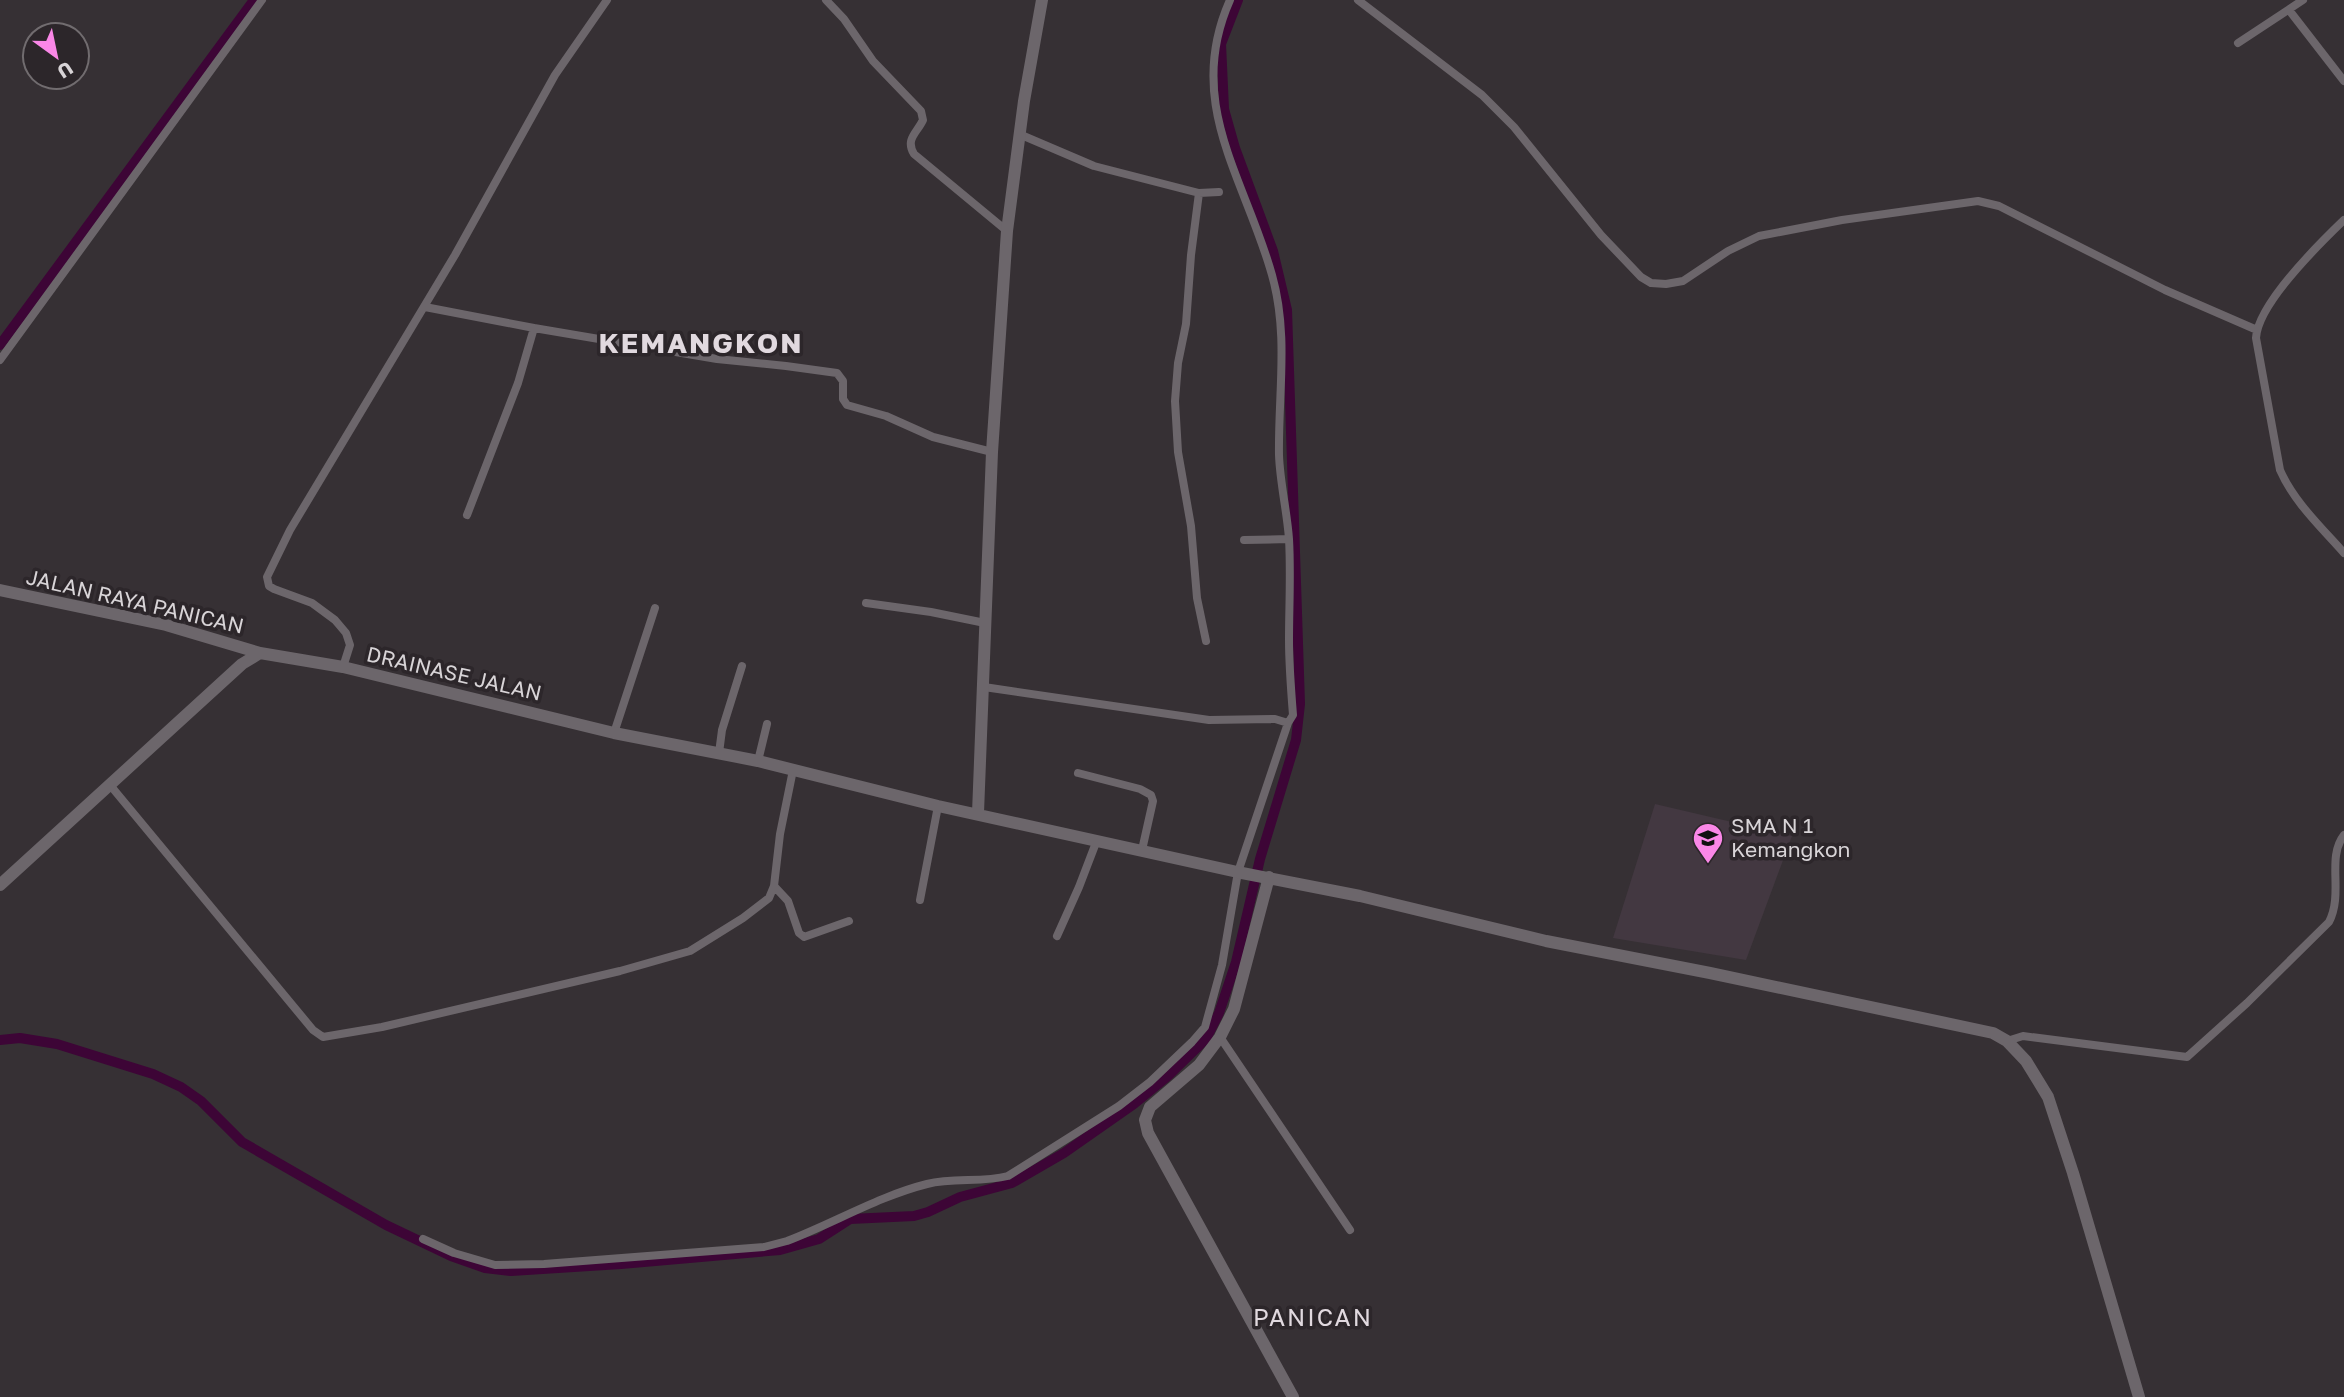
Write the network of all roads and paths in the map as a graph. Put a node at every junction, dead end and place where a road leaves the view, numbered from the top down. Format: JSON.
{"nodes":[{"id":1,"x":262,"y":0,"type":"edge"},
{"id":2,"x":607,"y":0,"type":"edge"},
{"id":3,"x":826,"y":0,"type":"edge"},
{"id":4,"x":1042,"y":0,"type":"edge"},
{"id":5,"x":1230,"y":0,"type":"edge"},
{"id":6,"x":1357,"y":0,"type":"edge"},
{"id":7,"x":2303,"y":0,"type":"edge"},
{"id":8,"x":2289,"y":10,"type":"junction"},
{"id":9,"x":2238,"y":43,"type":"dead end"},
{"id":10,"x":2344,"y":81,"type":"edge"},
{"id":11,"x":1019,"y":134,"type":"junction"},
{"id":12,"x":1219,"y":192,"type":"dead end"},
{"id":13,"x":1199,"y":193,"type":"junction"},
{"id":14,"x":2344,"y":220,"type":"edge"},
{"id":15,"x":1007,"y":231,"type":"junction"},
{"id":16,"x":425,"y":307,"type":"junction"},
{"id":17,"x":534,"y":328,"type":"junction"},
{"id":18,"x":2257,"y":330,"type":"junction"},
{"id":19,"x":0,"y":360,"type":"edge"},
{"id":20,"x":992,"y":452,"type":"junction"},
{"id":21,"x":467,"y":515,"type":"dead end"},
{"id":22,"x":1289,"y":539,"type":"junction"},
{"id":23,"x":1244,"y":540,"type":"dead end"},
{"id":24,"x":2344,"y":553,"type":"edge"},
{"id":25,"x":0,"y":590,"type":"edge"},
{"id":26,"x":866,"y":603,"type":"dead end"},
{"id":27,"x":655,"y":608,"type":"dead end"},
{"id":28,"x":985,"y":623,"type":"junction"},
{"id":29,"x":1206,"y":641,"type":"dead end"},
{"id":30,"x":260,"y":653,"type":"junction"},
{"id":31,"x":742,"y":666,"type":"dead end"},
{"id":32,"x":343,"y":667,"type":"junction"},
{"id":33,"x":984,"y":687,"type":"junction"},
{"id":34,"x":1288,"y":723,"type":"junction"},
{"id":35,"x":767,"y":724,"type":"dead end"},
{"id":36,"x":614,"y":733,"type":"junction"},
{"id":37,"x":719,"y":753,"type":"junction"},
{"id":38,"x":758,"y":761,"type":"junction"},
{"id":39,"x":793,"y":770,"type":"junction"},
{"id":40,"x":1078,"y":773,"type":"dead end"},
{"id":41,"x":110,"y":786,"type":"junction"},
{"id":42,"x":938,"y":806,"type":"junction"},
{"id":43,"x":978,"y":813,"type":"junction"},
{"id":44,"x":2344,"y":835,"type":"edge"},
{"id":45,"x":1097,"y":840,"type":"junction"},
{"id":46,"x":1142,"y":849,"type":"junction"},
{"id":47,"x":1240,"y":873,"type":"junction"},
{"id":48,"x":1269,"y":877,"type":"junction"},
{"id":49,"x":0,"y":885,"type":"edge"},
{"id":50,"x":774,"y":886,"type":"junction"},
{"id":51,"x":920,"y":900,"type":"dead end"},
{"id":52,"x":849,"y":921,"type":"dead end"},
{"id":53,"x":1057,"y":936,"type":"dead end"},
{"id":54,"x":1220,"y":1037,"type":"junction"},
{"id":55,"x":2007,"y":1041,"type":"junction"},
{"id":56,"x":1350,"y":1230,"type":"dead end"},
{"id":57,"x":424,"y":1239,"type":"dead end"},
{"id":58,"x":1293,"y":1397,"type":"edge"},
{"id":59,"x":2139,"y":1397,"type":"edge"}],
"edges":[{"from":1,"to":19,"type":"street"},
{"from":2,"to":16,"type":"street"},
{"from":3,"to":15,"type":"street"},
{"from":4,"to":11,"type":"main road"},
{"from":5,"to":22,"type":"street"},
{"from":6,"to":18,"type":"street"},
{"from":7,"to":8,"type":"street"},
{"from":8,"to":9,"type":"street"},
{"from":8,"to":10,"type":"street"},
{"from":11,"to":13,"type":"street"},
{"from":11,"to":15,"type":"main road"},
{"from":12,"to":13,"type":"street"},
{"from":13,"to":29,"type":"street"},
{"from":14,"to":18,"type":"street"},
{"from":15,"to":20,"type":"main road"},
{"from":16,"to":17,"type":"street"},
{"from":16,"to":32,"type":"street"},
{"from":17,"to":20,"type":"street"},
{"from":17,"to":21,"type":"street"},
{"from":18,"to":24,"type":"street"},
{"from":20,"to":28,"type":"main road"},
{"from":22,"to":23,"type":"street"},
{"from":22,"to":34,"type":"street"},
{"from":25,"to":30,"type":"main road","name":"JALAN RAYA PANICAN"},
{"from":26,"to":28,"type":"street"},
{"from":27,"to":36,"type":"street"},
{"from":28,"to":33,"type":"main road"},
{"from":30,"to":32,"type":"main road","name":"DRAINASE JALAN"},
{"from":30,"to":41,"type":"main road"},
{"from":31,"to":37,"type":"street"},
{"from":32,"to":36,"type":"main road","name":"DRAINASE JALAN"},
{"from":33,"to":34,"type":"street"},
{"from":33,"to":43,"type":"main road"},
{"from":34,"to":47,"type":"street"},
{"from":35,"to":38,"type":"street"},
{"from":36,"to":37,"type":"main road","name":"DRAINASE JALAN"},
{"from":37,"to":38,"type":"main road","name":"DRAINASE JALAN"},
{"from":38,"to":39,"type":"main road","name":"DRAINASE JALAN"},
{"from":39,"to":42,"type":"main road","name":"DRAINASE JALAN"},
{"from":39,"to":50,"type":"street"},
{"from":40,"to":46,"type":"street"},
{"from":41,"to":49,"type":"main road"},
{"from":41,"to":50,"type":"street"},
{"from":42,"to":43,"type":"main road","name":"DRAINASE JALAN"},
{"from":42,"to":51,"type":"street"},
{"from":43,"to":45,"type":"main road","name":"DRAINASE JALAN"},
{"from":44,"to":55,"type":"street"},
{"from":45,"to":46,"type":"main road","name":"DRAINASE JALAN"},
{"from":45,"to":53,"type":"street"},
{"from":46,"to":47,"type":"main road","name":"DRAINASE JALAN"},
{"from":47,"to":48,"type":"main road","name":"DRAINASE JALAN"},
{"from":47,"to":57,"type":"street"},
{"from":48,"to":54,"type":"main road"},
{"from":48,"to":55,"type":"main road","name":"DRAINASE JALAN"},
{"from":50,"to":52,"type":"street"},
{"from":54,"to":56,"type":"street"},
{"from":54,"to":58,"type":"main road"},
{"from":55,"to":59,"type":"main road"}]}
